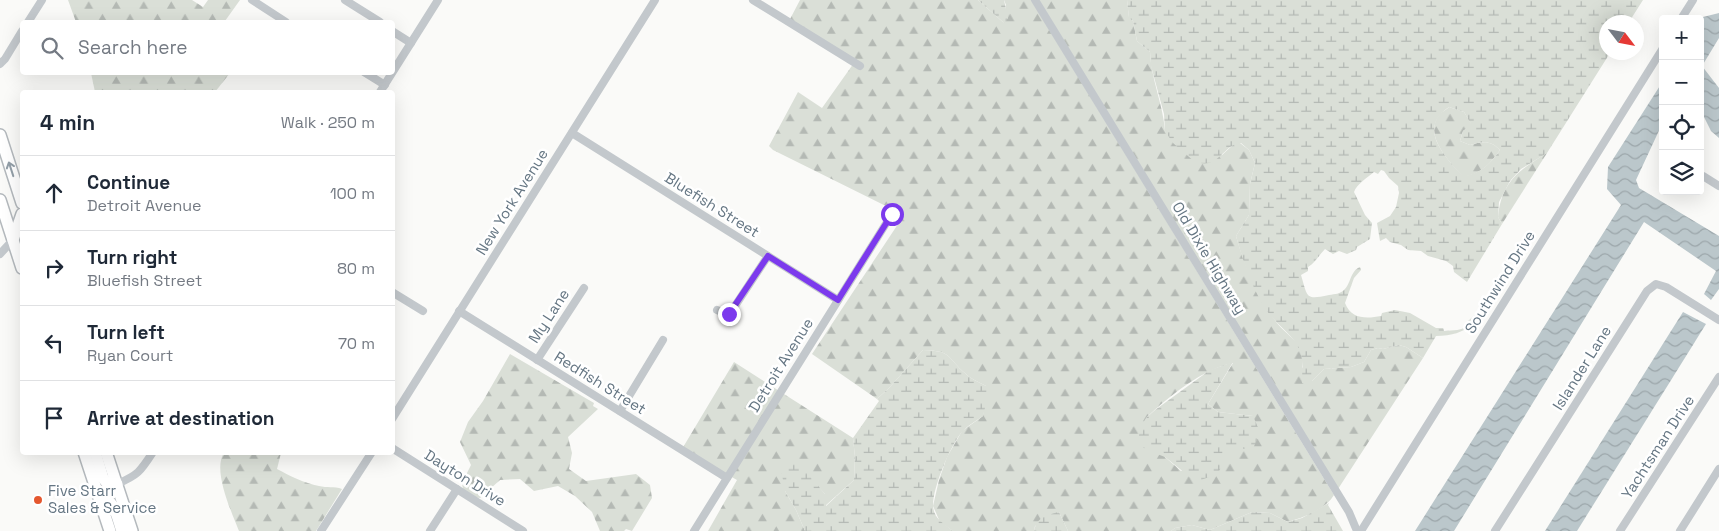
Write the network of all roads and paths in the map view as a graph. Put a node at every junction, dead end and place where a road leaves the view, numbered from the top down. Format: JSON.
{"nodes":[{"id":1,"x":42,"y":0,"type":"edge"},
{"id":2,"x":252,"y":0,"type":"edge"},
{"id":3,"x":346,"y":0,"type":"edge"},
{"id":4,"x":438,"y":0,"type":"edge"},
{"id":5,"x":654,"y":0,"type":"edge"},
{"id":6,"x":753,"y":0,"type":"edge"},
{"id":7,"x":1035,"y":0,"type":"edge"},
{"id":8,"x":1693,"y":0,"type":"edge"},
{"id":9,"x":1684,"y":15,"type":"edge"},
{"id":10,"x":29,"y":20,"type":"edge"},
{"id":11,"x":283,"y":20,"type":"edge"},
{"id":12,"x":377,"y":20,"type":"edge"},
{"id":13,"x":395,"y":33,"type":"edge"},
{"id":14,"x":20,"y":34,"type":"edge"},
{"id":15,"x":411,"y":43,"type":"junction"},
{"id":16,"x":1659,"y":54,"type":"edge"},
{"id":17,"x":0,"y":64,"type":"edge"},
{"id":18,"x":860,"y":66,"type":"dead end"},
{"id":19,"x":395,"y":68,"type":"edge"},
{"id":20,"x":367,"y":75,"type":"edge"},
{"id":21,"x":391,"y":75,"type":"edge"},
{"id":22,"x":382,"y":89,"type":"edge"},
{"id":23,"x":572,"y":133,"type":"junction"},
{"id":24,"x":0,"y":135,"type":"edge"},
{"id":25,"x":1704,"y":177,"type":"edge"},
{"id":26,"x":1719,"y":186,"type":"edge"},
{"id":27,"x":20,"y":197,"type":"edge"},
{"id":28,"x":0,"y":200,"type":"edge"},
{"id":29,"x":892,"y":214,"type":"dead end"},
{"id":30,"x":20,"y":228,"type":"edge"},
{"id":31,"x":18,"y":243,"type":"edge"},
{"id":32,"x":0,"y":254,"type":"edge"},
{"id":33,"x":20,"y":256,"type":"edge"},
{"id":34,"x":768,"y":256,"type":"junction"},
{"id":35,"x":584,"y":288,"type":"dead end"},
{"id":36,"x":395,"y":294,"type":"edge"},
{"id":37,"x":838,"y":300,"type":"junction"},
{"id":38,"x":717,"y":310,"type":"dead end"},
{"id":39,"x":424,"y":311,"type":"dead end"},
{"id":40,"x":459,"y":311,"type":"junction"},
{"id":41,"x":1719,"y":320,"type":"edge"},
{"id":42,"x":663,"y":340,"type":"dead end"},
{"id":43,"x":537,"y":360,"type":"junction"},
{"id":44,"x":1719,"y":377,"type":"edge"},
{"id":45,"x":620,"y":411,"type":"junction"},
{"id":46,"x":395,"y":414,"type":"edge"},
{"id":47,"x":395,"y":450,"type":"edge"},
{"id":48,"x":85,"y":455,"type":"edge"},
{"id":49,"x":96,"y":455,"type":"edge"},
{"id":50,"x":107,"y":455,"type":"edge"},
{"id":51,"x":150,"y":455,"type":"edge"},
{"id":52,"x":370,"y":455,"type":"edge"},
{"id":53,"x":1719,"y":469,"type":"edge"},
{"id":54,"x":727,"y":478,"type":"junction"},
{"id":55,"x":117,"y":484,"type":"junction"},
{"id":56,"x":456,"y":489,"type":"junction"},
{"id":57,"x":98,"y":494,"type":"junction"},
{"id":58,"x":110,"y":531,"type":"edge"},
{"id":59,"x":122,"y":531,"type":"edge"},
{"id":60,"x":132,"y":531,"type":"edge"},
{"id":61,"x":321,"y":531,"type":"edge"},
{"id":62,"x":430,"y":531,"type":"edge"},
{"id":63,"x":523,"y":531,"type":"edge"},
{"id":64,"x":694,"y":531,"type":"edge"},
{"id":65,"x":1359,"y":531,"type":"edge"},
{"id":66,"x":1495,"y":531,"type":"edge"},
{"id":67,"x":1620,"y":531,"type":"edge"},
{"id":68,"x":1680,"y":531,"type":"edge"}],
"edges":[{"from":1,"to":10,"type":"street"},
{"from":2,"to":11,"type":"street"},
{"from":3,"to":12,"type":"street"},
{"from":4,"to":15,"type":"street"},
{"from":5,"to":23,"type":"street","name":"New York Avenue"},
{"from":6,"to":18,"type":"street"},
{"from":7,"to":65,"type":"street","name":"Old Dixie Highway"},
{"from":8,"to":9,"type":"street"},
{"from":13,"to":15,"type":"street"},
{"from":14,"to":17,"type":"street"},
{"from":15,"to":19,"type":"street"},
{"from":16,"to":65,"type":"street","name":"Southwind Drive"},
{"from":20,"to":22,"type":"street"},
{"from":21,"to":22,"type":"street"},
{"from":23,"to":34,"type":"street","name":"Bluefish Street"},
{"from":23,"to":40,"type":"street","name":"New York Avenue"},
{"from":27,"to":24,"type":"highway","one_way":true},
{"from":25,"to":26,"type":"street"},
{"from":28,"to":31,"type":"highway"},
{"from":29,"to":37,"type":"street","name":"Detroit Avenue"},
{"from":30,"to":31,"type":"highway"},
{"from":31,"to":32,"type":"street"},
{"from":31,"to":33,"type":"highway"},
{"from":34,"to":37,"type":"street","name":"Bluefish Street"},
{"from":34,"to":38,"type":"street"},
{"from":35,"to":43,"type":"street","name":"My Lane"},
{"from":36,"to":39,"type":"street"},
{"from":37,"to":54,"type":"street","name":"Detroit Avenue"},
{"from":40,"to":43,"type":"street","name":"Redfish Street"},
{"from":40,"to":46,"type":"street","name":"New York Avenue"},
{"from":41,"to":66,"type":"street","name":"Islander Lane"},
{"from":42,"to":45,"type":"street"},
{"from":43,"to":45,"type":"street","name":"Redfish Street"},
{"from":44,"to":67,"type":"street","name":"Yachtsman Drive"},
{"from":45,"to":54,"type":"street","name":"Redfish Street"},
{"from":47,"to":56,"type":"street","name":"Dayton Drive"},
{"from":48,"to":57,"type":"highway"},
{"from":49,"to":55,"type":"highway"},
{"from":50,"to":55,"type":"highway"},
{"from":51,"to":55,"type":"street"},
{"from":52,"to":61,"type":"street"},
{"from":53,"to":68,"type":"street"},
{"from":54,"to":64,"type":"street","name":"Detroit Avenue"},
{"from":55,"to":60,"type":"highway"},
{"from":56,"to":62,"type":"street"},
{"from":56,"to":63,"type":"street","name":"Dayton Drive"},
{"from":57,"to":58,"type":"highway"},
{"from":57,"to":59,"type":"highway"}]}
